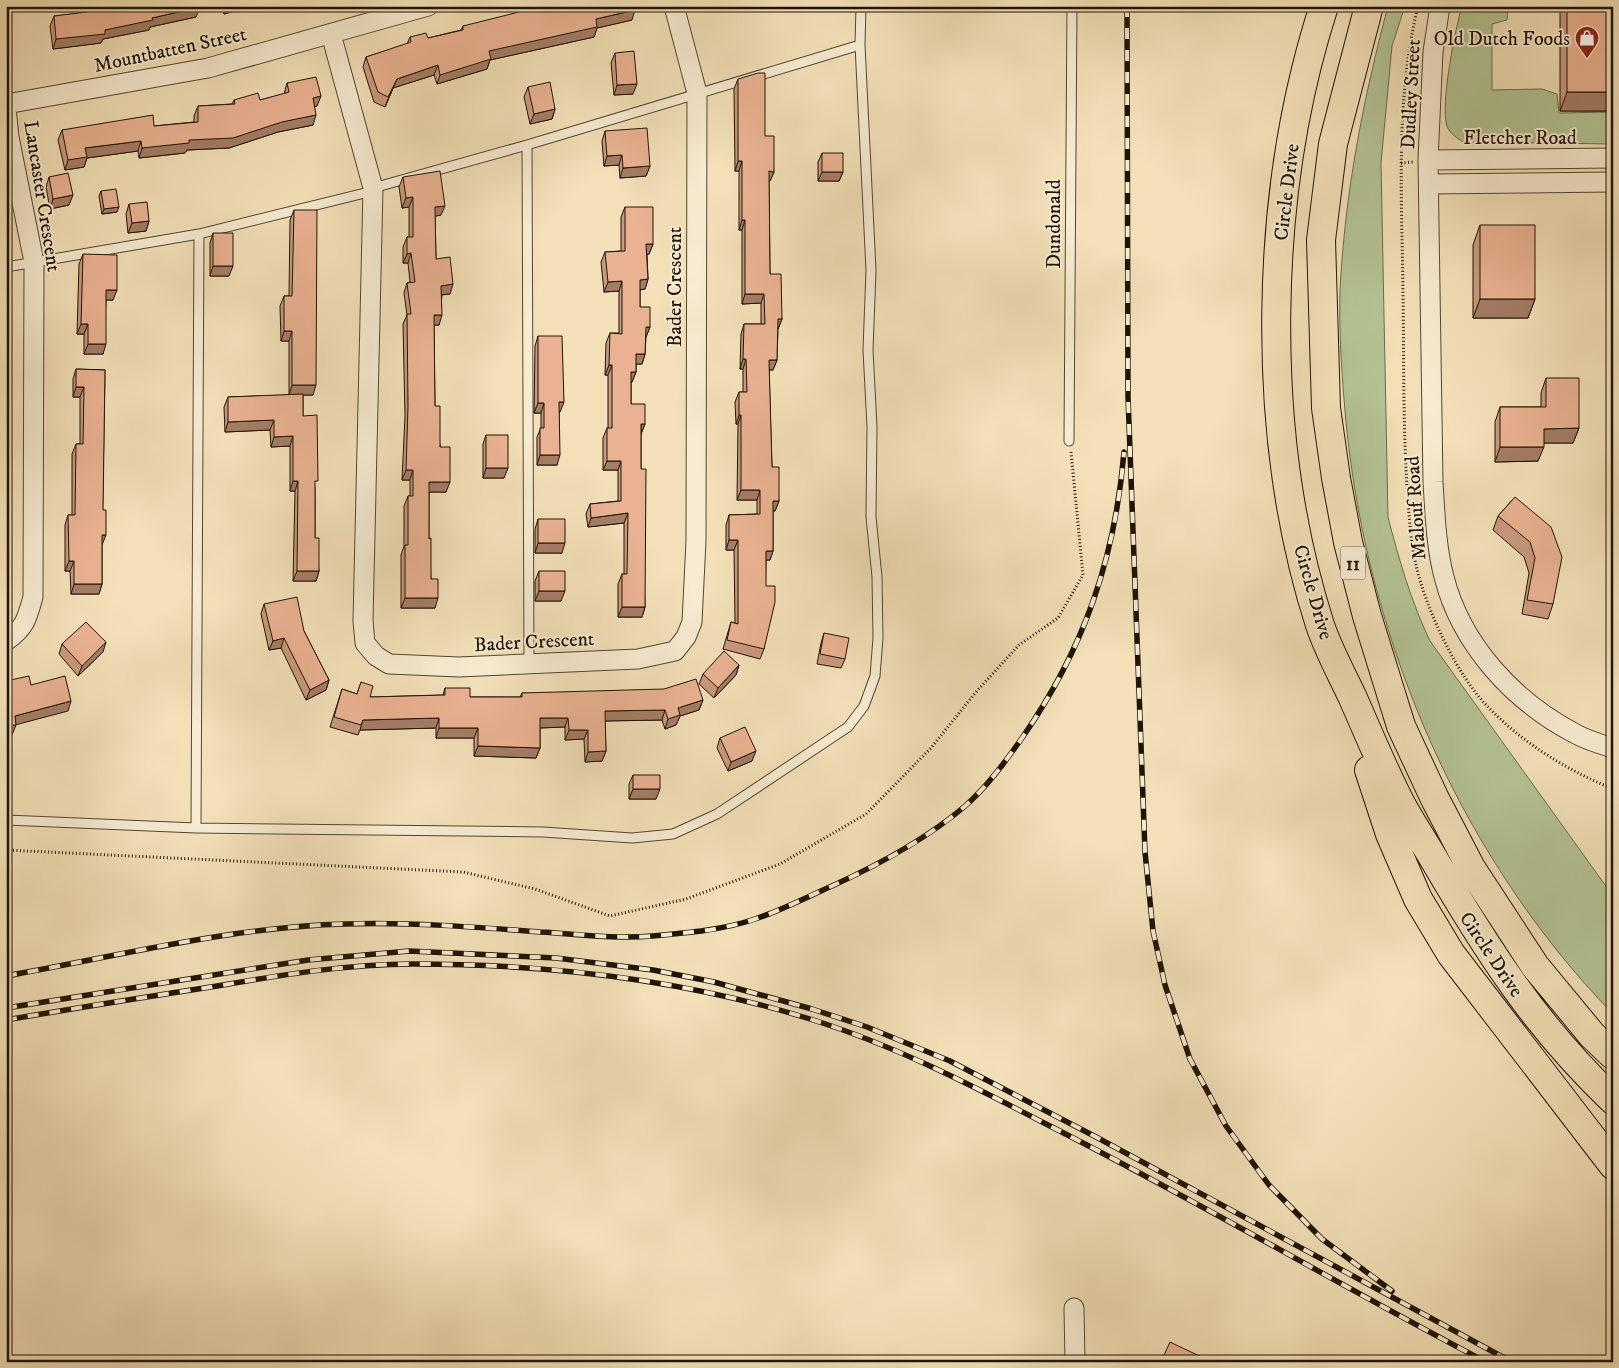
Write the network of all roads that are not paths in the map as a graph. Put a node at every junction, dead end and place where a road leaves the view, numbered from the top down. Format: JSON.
{"nodes":[{"id":1,"x":428,"y":6,"type":"edge"},
{"id":2,"x":674,"y":6,"type":"edge"},
{"id":3,"x":861,"y":6,"type":"edge"},
{"id":4,"x":1072,"y":6,"type":"edge"},
{"id":5,"x":1324,"y":6,"type":"edge"},
{"id":6,"x":1369,"y":6,"type":"edge"},
{"id":7,"x":1440,"y":6,"type":"edge"},
{"id":8,"x":331,"y":34,"type":"junction"},
{"id":9,"x":860,"y":45,"type":"junction"},
{"id":10,"x":697,"y":93,"type":"junction"},
{"id":11,"x":6,"y":104,"type":"edge"},
{"id":12,"x":6,"y":108,"type":"edge"},
{"id":13,"x":527,"y":145,"type":"junction"},
{"id":14,"x":1613,"y":158,"type":"edge"},
{"id":15,"x":1428,"y":160,"type":"junction"},
{"id":16,"x":1613,"y":182,"type":"edge"},
{"id":17,"x":1430,"y":184,"type":"junction"},
{"id":18,"x":373,"y":190,"type":"junction"},
{"id":19,"x":199,"y":234,"type":"junction"},
{"id":20,"x":34,"y":262,"type":"junction"},
{"id":21,"x":6,"y":267,"type":"edge"},
{"id":22,"x":1069,"y":442,"type":"road end"},
{"id":23,"x":1320,"y":627,"type":"junction"},
{"id":24,"x":6,"y":642,"type":"edge"},
{"id":25,"x":529,"y":665,"type":"junction"},
{"id":26,"x":1613,"y":748,"type":"edge"},
{"id":27,"x":6,"y":820,"type":"edge"},
{"id":28,"x":196,"y":828,"type":"junction"},
{"id":29,"x":1613,"y":1055,"type":"edge"},
{"id":30,"x":1613,"y":1100,"type":"edge"},
{"id":31,"x":1613,"y":1165,"type":"edge"},
{"id":32,"x":1074,"y":1308,"type":"dead end"},
{"id":33,"x":1074,"y":1362,"type":"edge"}],
"edges":[{"from":1,"to":8,"type":"street","name":"Mountbatten Street"},
{"from":2,"to":10,"type":"street","name":"Bader Crescent"},
{"from":3,"to":9,"type":"lane"},
{"from":4,"to":22,"type":"lane","name":"Dundonald"},
{"from":5,"to":23,"type":"highway","name":"Circle Drive"},
{"from":6,"to":29,"type":"highway","name":"Circle Drive","number":"11"},
{"from":7,"to":15,"type":"street","name":"Dudley Street"},
{"from":8,"to":11,"type":"street","name":"Mountbatten Street"},
{"from":8,"to":18,"type":"street","name":"Bader Crescent"},
{"from":9,"to":10,"type":"lane"},
{"from":9,"to":28,"type":"lane"},
{"from":10,"to":13,"type":"lane"},
{"from":10,"to":25,"type":"street","name":"Bader Crescent"},
{"from":12,"to":20,"type":"street","name":"Lancaster Crescent"},
{"from":13,"to":18,"type":"lane"},
{"from":13,"to":25,"type":"lane"},
{"from":14,"to":15,"type":"street","name":"Fletcher Road"},
{"from":15,"to":17,"type":"street","name":"Dudley Street"},
{"from":16,"to":17,"type":"street"},
{"from":17,"to":26,"type":"street","name":"Malouf Road"},
{"from":18,"to":19,"type":"lane"},
{"from":18,"to":25,"type":"street","name":"Bader Crescent"},
{"from":19,"to":20,"type":"lane"},
{"from":19,"to":28,"type":"lane"},
{"from":20,"to":21,"type":"lane"},
{"from":20,"to":24,"type":"street","name":"Lancaster Crescent"},
{"from":23,"to":30,"type":"highway","name":"Circle Drive"},
{"from":23,"to":31,"type":"highway"},
{"from":27,"to":28,"type":"lane"},
{"from":32,"to":33,"type":"street"}]}
